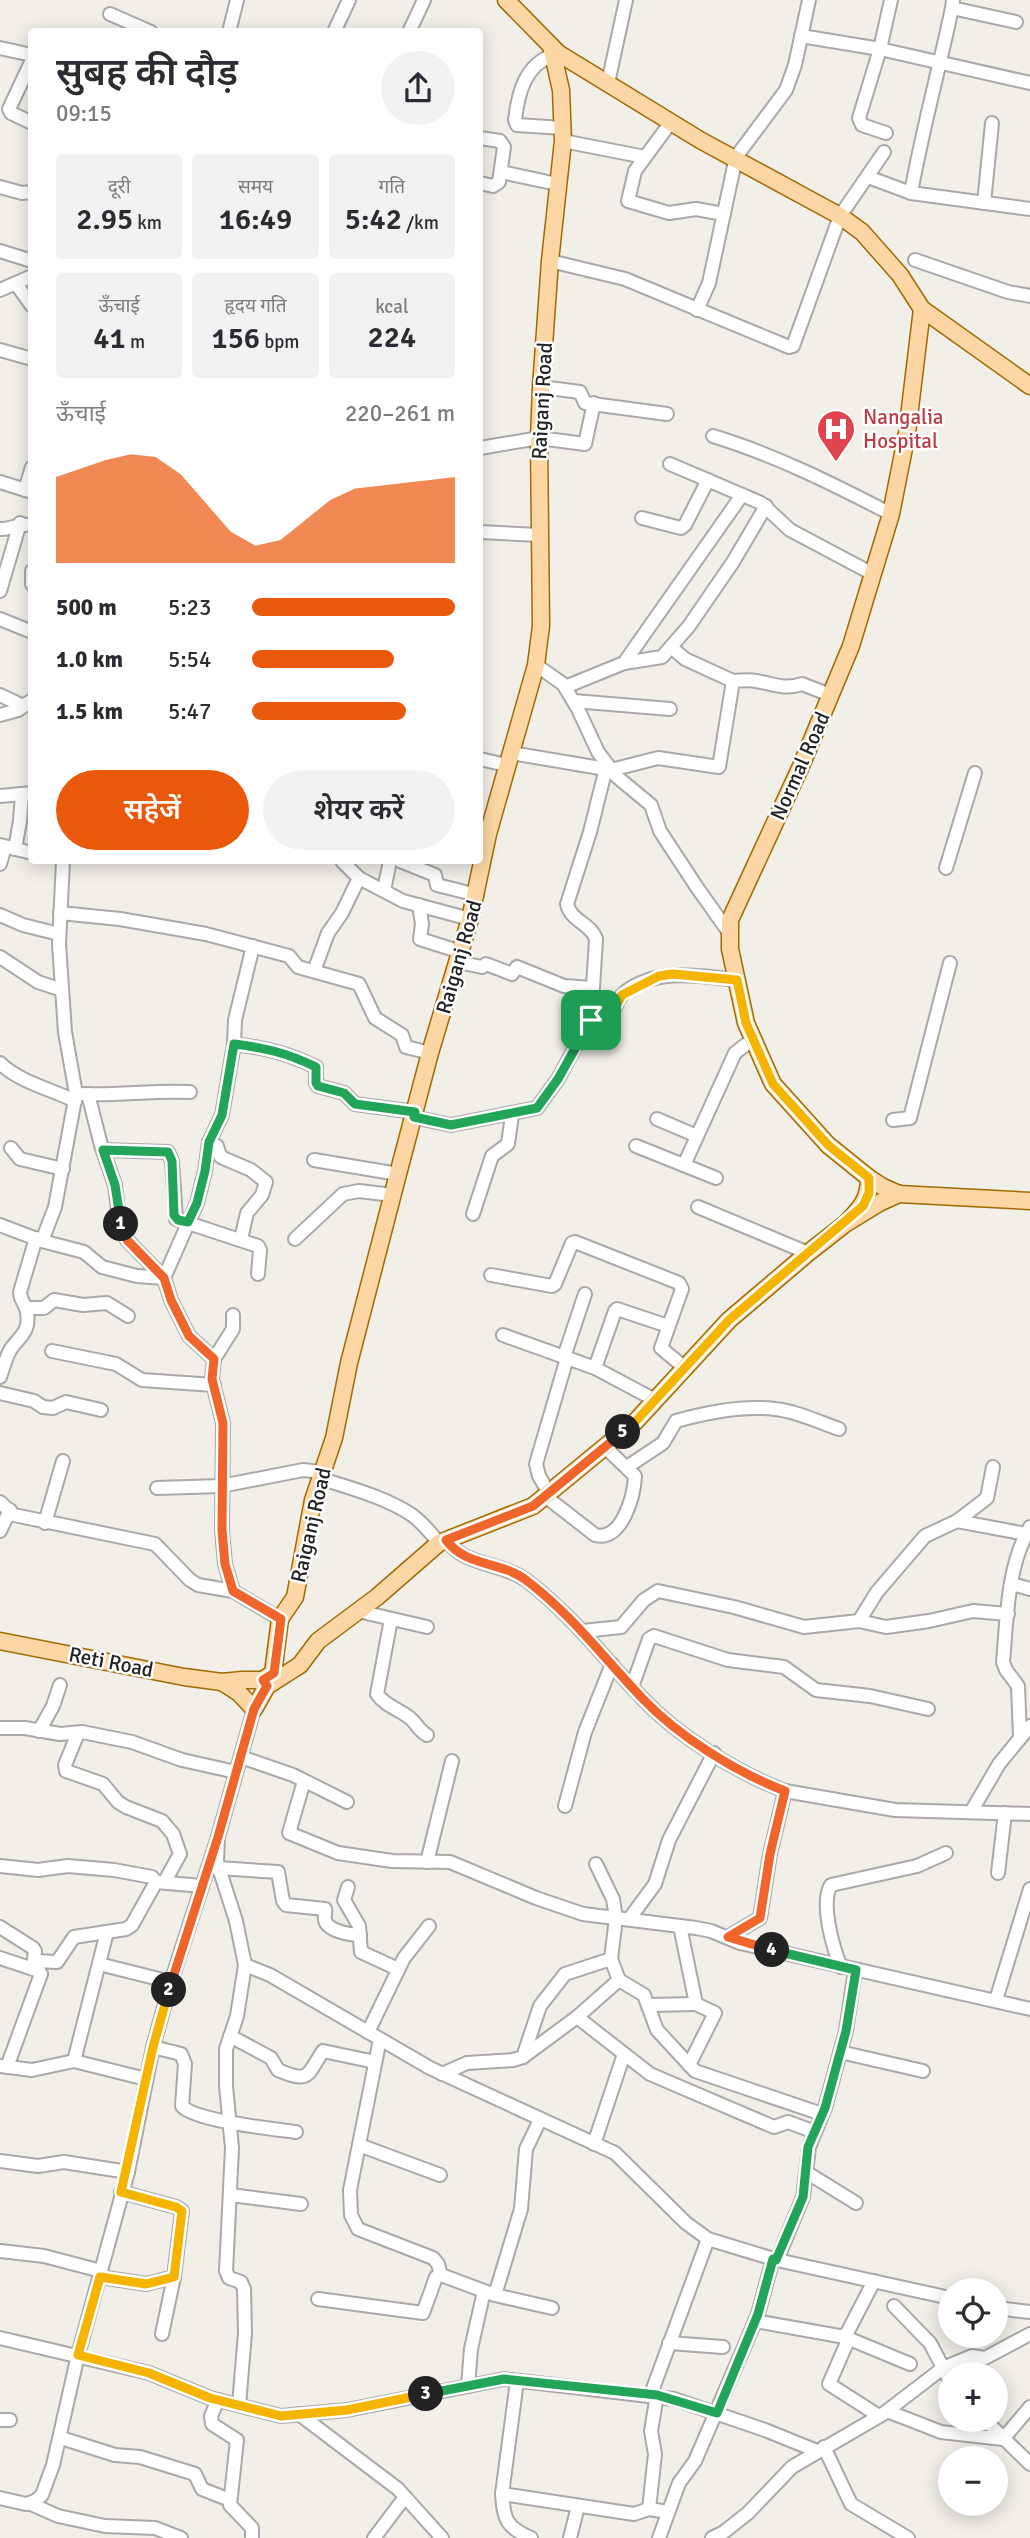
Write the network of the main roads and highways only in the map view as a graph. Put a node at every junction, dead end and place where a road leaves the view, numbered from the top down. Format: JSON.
{"nodes":[{"id":1,"x":506,"y":0,"type":"edge"},
{"id":2,"x":552,"y":51,"type":"junction"},
{"id":3,"x":922,"y":309,"type":"junction"},
{"id":4,"x":1030,"y":386,"type":"edge"},
{"id":5,"x":483,"y":862,"type":"edge"},
{"id":6,"x":483,"y":864,"type":"edge"},
{"id":7,"x":869,"y":1178,"type":"junction"},
{"id":8,"x":899,"y":1194,"type":"junction"},
{"id":9,"x":1030,"y":1201,"type":"edge"},
{"id":10,"x":845,"y":1224,"type":"junction"},
{"id":11,"x":0,"y":1641,"type":"edge"},
{"id":12,"x":222,"y":1682,"type":"junction"},
{"id":13,"x":265,"y":1683,"type":"junction"}],
"edges":[{"from":1,"to":2,"type":"main road"},
{"from":2,"to":3,"type":"main road"},
{"from":2,"to":5,"type":"main road","name":"Raiganj Road"},
{"from":3,"to":4,"type":"main road"},
{"from":3,"to":7,"type":"main road","name":"Normal Road"},
{"from":6,"to":13,"type":"main road","name":"Raiganj Road"},
{"from":7,"to":8,"type":"main road","name":"Normal Road"},
{"from":7,"to":10,"type":"main road"},
{"from":8,"to":9,"type":"main road"},
{"from":8,"to":10,"type":"main road"},
{"from":10,"to":13,"type":"main road"},
{"from":11,"to":12,"type":"main road","name":"Reti Road"},
{"from":12,"to":13,"type":"main road","name":"Reti Road"},
{"from":12,"to":13,"type":"main road"}]}
